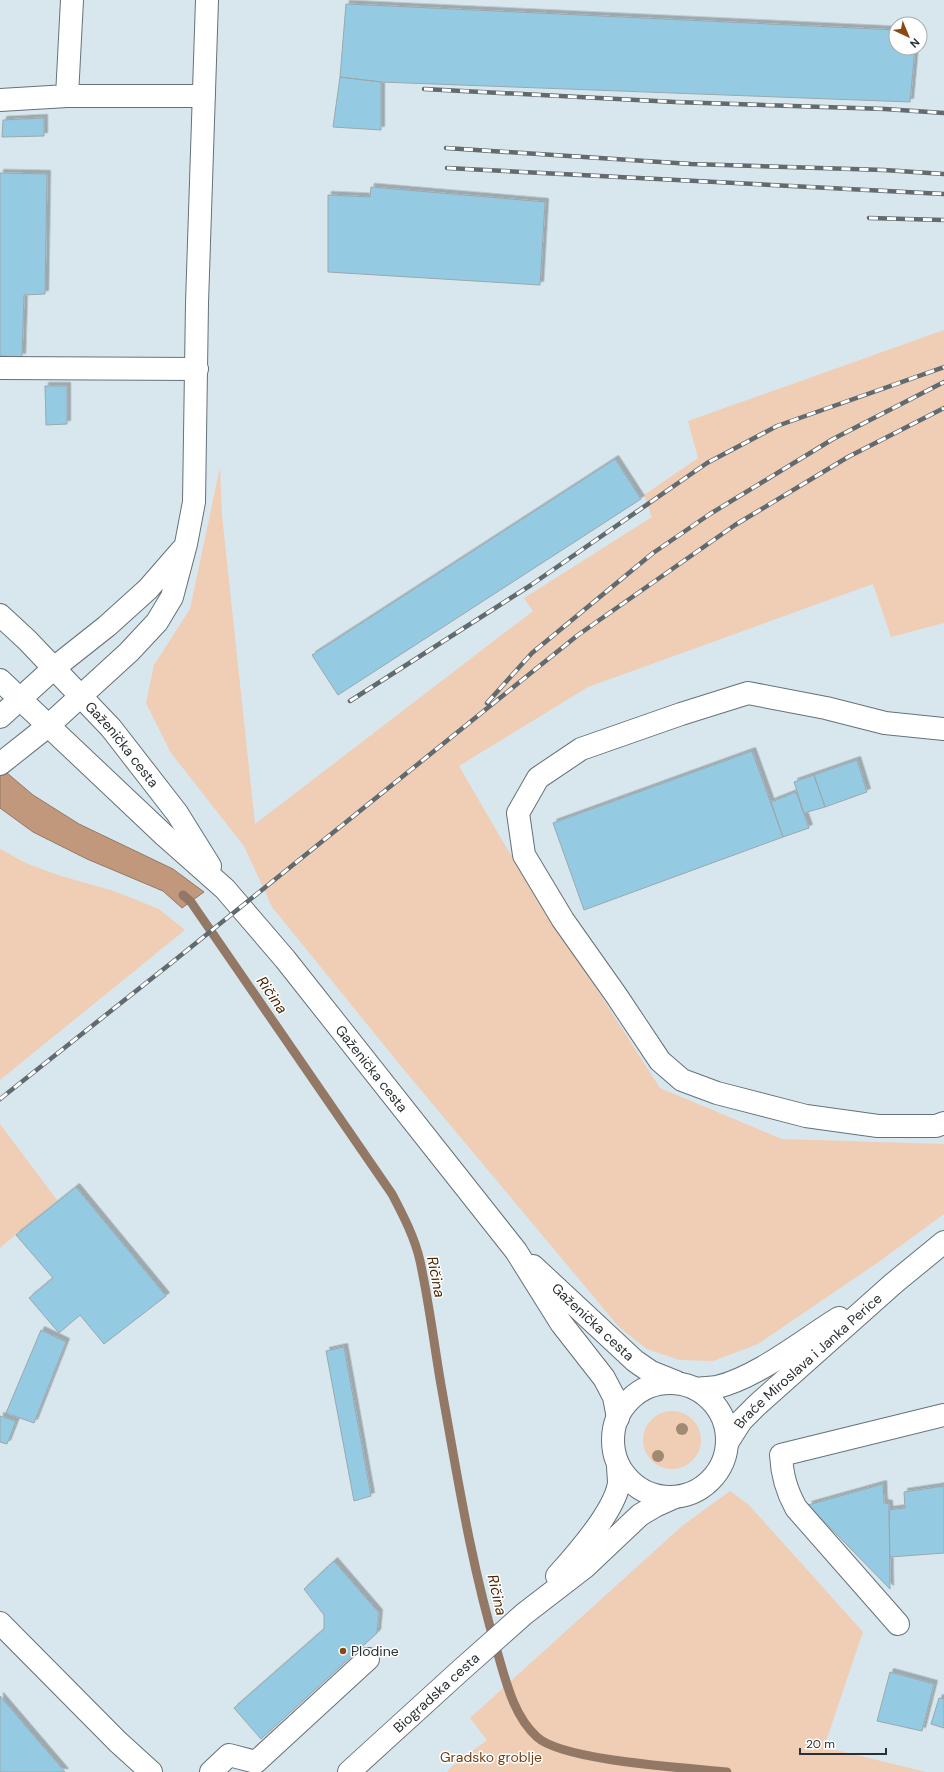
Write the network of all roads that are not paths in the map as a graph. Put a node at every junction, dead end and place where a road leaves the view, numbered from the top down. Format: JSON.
{"nodes":[{"id":1,"x":72,"y":0,"type":"edge"},
{"id":2,"x":206,"y":0,"type":"edge"},
{"id":3,"x":67,"y":96,"type":"junction"},
{"id":4,"x":204,"y":96,"type":"junction"},
{"id":5,"x":0,"y":100,"type":"edge"},
{"id":6,"x":0,"y":368,"type":"edge"},
{"id":7,"x":197,"y":369,"type":"junction"},
{"id":8,"x":186,"y":544,"type":"junction"},
{"id":9,"x":0,"y":615,"type":"edge"},
{"id":10,"x":54,"y":668,"type":"junction"},
{"id":11,"x":0,"y":680,"type":"edge"},
{"id":12,"x":81,"y":696,"type":"junction"},
{"id":13,"x":20,"y":698,"type":"junction"},
{"id":14,"x":0,"y":716,"type":"edge"},
{"id":15,"x":48,"y":726,"type":"junction"},
{"id":16,"x":944,"y":729,"type":"edge"},
{"id":17,"x":4,"y":761,"type":"edge"},
{"id":18,"x":225,"y":889,"type":"junction"},
{"id":19,"x":944,"y":1123,"type":"edge"},
{"id":20,"x":944,"y":1242,"type":"edge"},
{"id":21,"x":516,"y":1251,"type":"junction"},
{"id":22,"x":894,"y":1282,"type":"junction"},
{"id":23,"x":687,"y":1386,"type":"junction"},
{"id":24,"x":944,"y":1415,"type":"edge"},
{"id":25,"x":618,"y":1418,"type":"junction"},
{"id":26,"x":728,"y":1443,"type":"junction"},
{"id":27,"x":618,"y":1465,"type":"junction"},
{"id":28,"x":675,"y":1497,"type":"junction"},
{"id":29,"x":524,"y":1614,"type":"junction"},
{"id":30,"x":0,"y":1623,"type":"edge"},
{"id":31,"x":898,"y":1624,"type":"dead end"},
{"id":32,"x":368,"y":1659,"type":"dead end"},
{"id":33,"x":151,"y":1772,"type":"edge"},
{"id":34,"x":211,"y":1772,"type":"edge"},
{"id":35,"x":349,"y":1772,"type":"edge"}],
"edges":[{"from":1,"to":3,"type":"main road"},
{"from":2,"to":4,"type":"main road"},
{"from":3,"to":4,"type":"main road"},
{"from":3,"to":5,"type":"main road"},
{"from":4,"to":7,"type":"main road"},
{"from":6,"to":7,"type":"main road"},
{"from":7,"to":8,"type":"main road"},
{"from":8,"to":10,"type":"main road"},
{"from":8,"to":12,"type":"main road"},
{"from":9,"to":10,"type":"main road","name":"Gaženička cesta"},
{"from":10,"to":12,"type":"main road","name":"Gaženička cesta"},
{"from":10,"to":13,"type":"main road"},
{"from":11,"to":13,"type":"main road","name":"Gaženička cesta"},
{"from":12,"to":15,"type":"main road"},
{"from":12,"to":18,"type":"main road","name":"Gaženička cesta"},
{"from":13,"to":14,"type":"main road"},
{"from":13,"to":15,"type":"main road","name":"Gaženička cesta"},
{"from":15,"to":17,"type":"main road"},
{"from":15,"to":18,"type":"main road","name":"Gaženička cesta"},
{"from":16,"to":19,"type":"main road"},
{"from":18,"to":21,"type":"main road","name":"Gaženička cesta"},
{"from":20,"to":22,"type":"main road","name":"Braće Miroslava i Janka Perice"},
{"from":21,"to":23,"type":"main road","name":"Gaženička cesta"},
{"from":21,"to":25,"type":"main road","name":"Gaženička cesta"},
{"from":22,"to":23,"type":"main road","name":"Braće Miroslava i Janka Perice"},
{"from":22,"to":26,"type":"main road","name":"Braće Miroslava i Janka Perice"},
{"from":23,"to":25,"type":"main road"},
{"from":23,"to":26,"type":"main road"},
{"from":24,"to":31,"type":"main road"},
{"from":25,"to":27,"type":"main road"},
{"from":26,"to":28,"type":"main road"},
{"from":27,"to":28,"type":"main road"},
{"from":27,"to":29,"type":"main road","name":"Biogradska cesta"},
{"from":28,"to":29,"type":"main road","name":"Biogradska cesta"},
{"from":29,"to":35,"type":"main road","name":"Biogradska cesta"},
{"from":30,"to":33,"type":"main road"},
{"from":32,"to":34,"type":"main road"}]}
